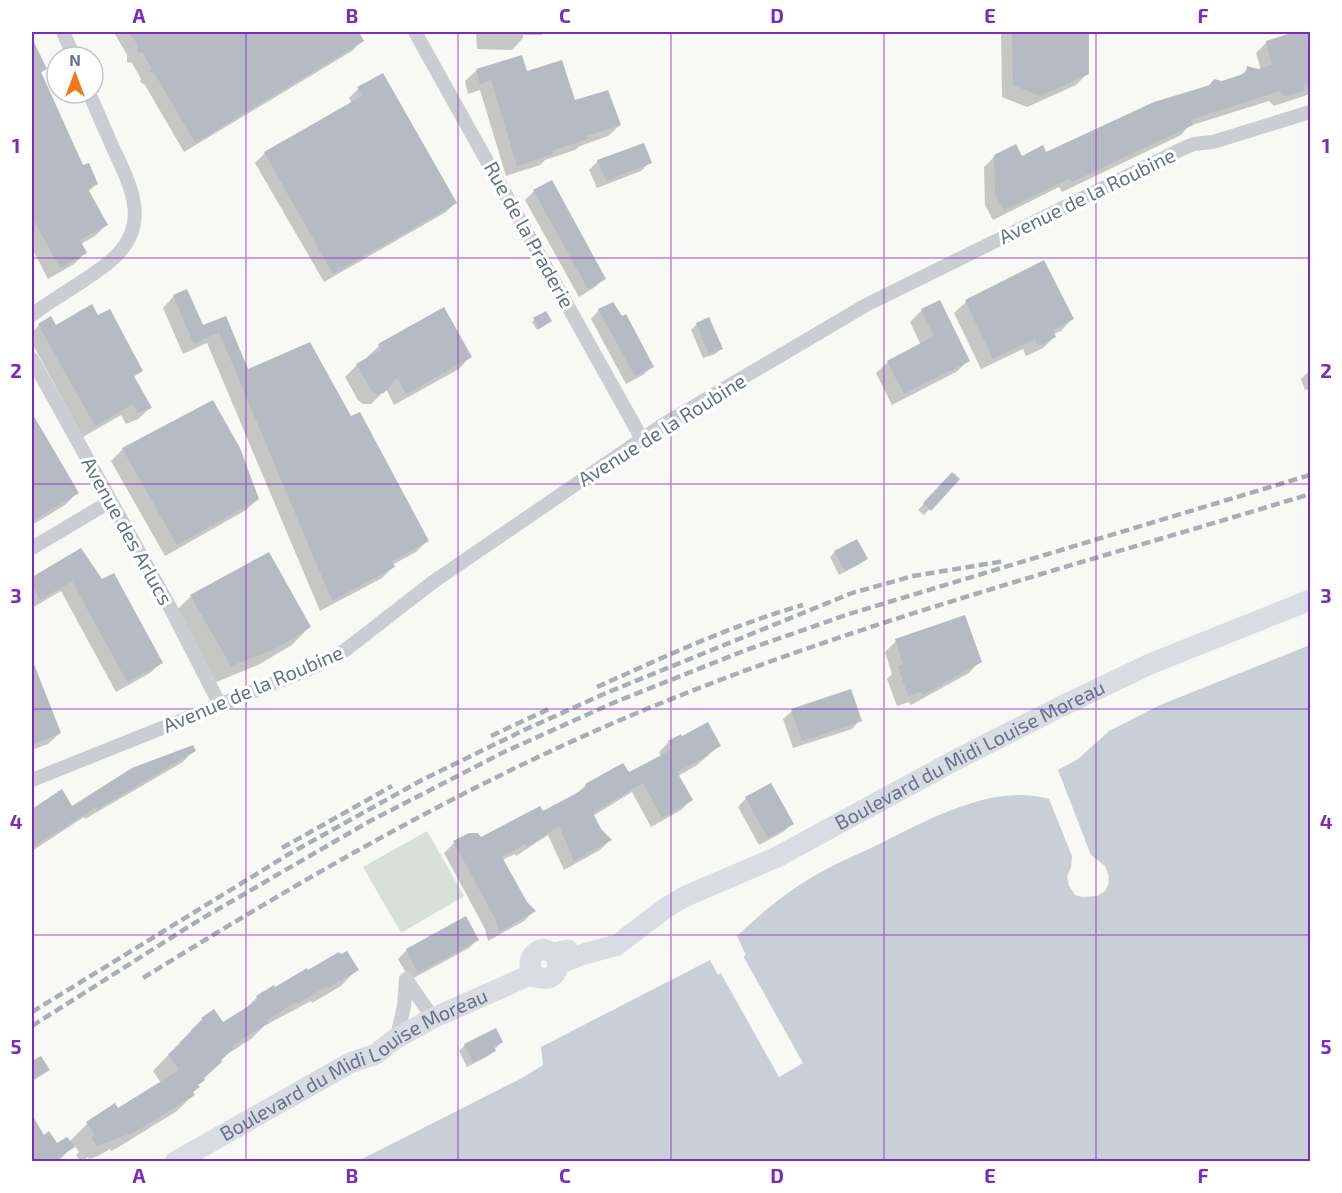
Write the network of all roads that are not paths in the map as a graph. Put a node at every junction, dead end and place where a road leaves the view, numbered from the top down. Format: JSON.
{"nodes":[{"id":1,"x":415,"y":32,"type":"edge"},
{"id":2,"x":94,"y":105,"type":"edge"},
{"id":3,"x":1311,"y":112,"type":"edge"},
{"id":4,"x":32,"y":315,"type":"edge"},
{"id":5,"x":32,"y":359,"type":"edge"},
{"id":6,"x":642,"y":439,"type":"junction"},
{"id":7,"x":111,"y":501,"type":"junction"},
{"id":8,"x":32,"y":548,"type":"edge"},
{"id":9,"x":1311,"y":600,"type":"edge"},
{"id":10,"x":220,"y":705,"type":"junction"},
{"id":11,"x":32,"y":780,"type":"edge"},
{"id":12,"x":431,"y":1016,"type":"junction"},
{"id":13,"x":399,"y":1028,"type":"junction"},
{"id":14,"x":161,"y":1161,"type":"edge"},
{"id":15,"x":175,"y":1161,"type":"edge"}],
"edges":[{"from":1,"to":6,"type":"street","name":"Rue de la Praderie"},
{"from":2,"to":4,"type":"street"},
{"from":3,"to":6,"type":"street","name":"Avenue de la Roubine"},
{"from":5,"to":7,"type":"street","name":"Avenue des Arlucs"},
{"from":6,"to":10,"type":"street","name":"Avenue de la Roubine"},
{"from":7,"to":8,"type":"street"},
{"from":7,"to":10,"type":"street","name":"Avenue des Arlucs"},
{"from":9,"to":12,"type":"main road","name":"Boulevard du Midi Louise Moreau"},
{"from":10,"to":11,"type":"street","name":"Avenue de la Roubine"},
{"from":12,"to":13,"type":"main road","name":"Boulevard du Midi Louise Moreau"},
{"from":12,"to":13,"type":"street"},
{"from":12,"to":15,"type":"main road","name":"Boulevard du Midi Louise Moreau"},
{"from":13,"to":14,"type":"main road","name":"Boulevard du Midi Louise Moreau"}]}
